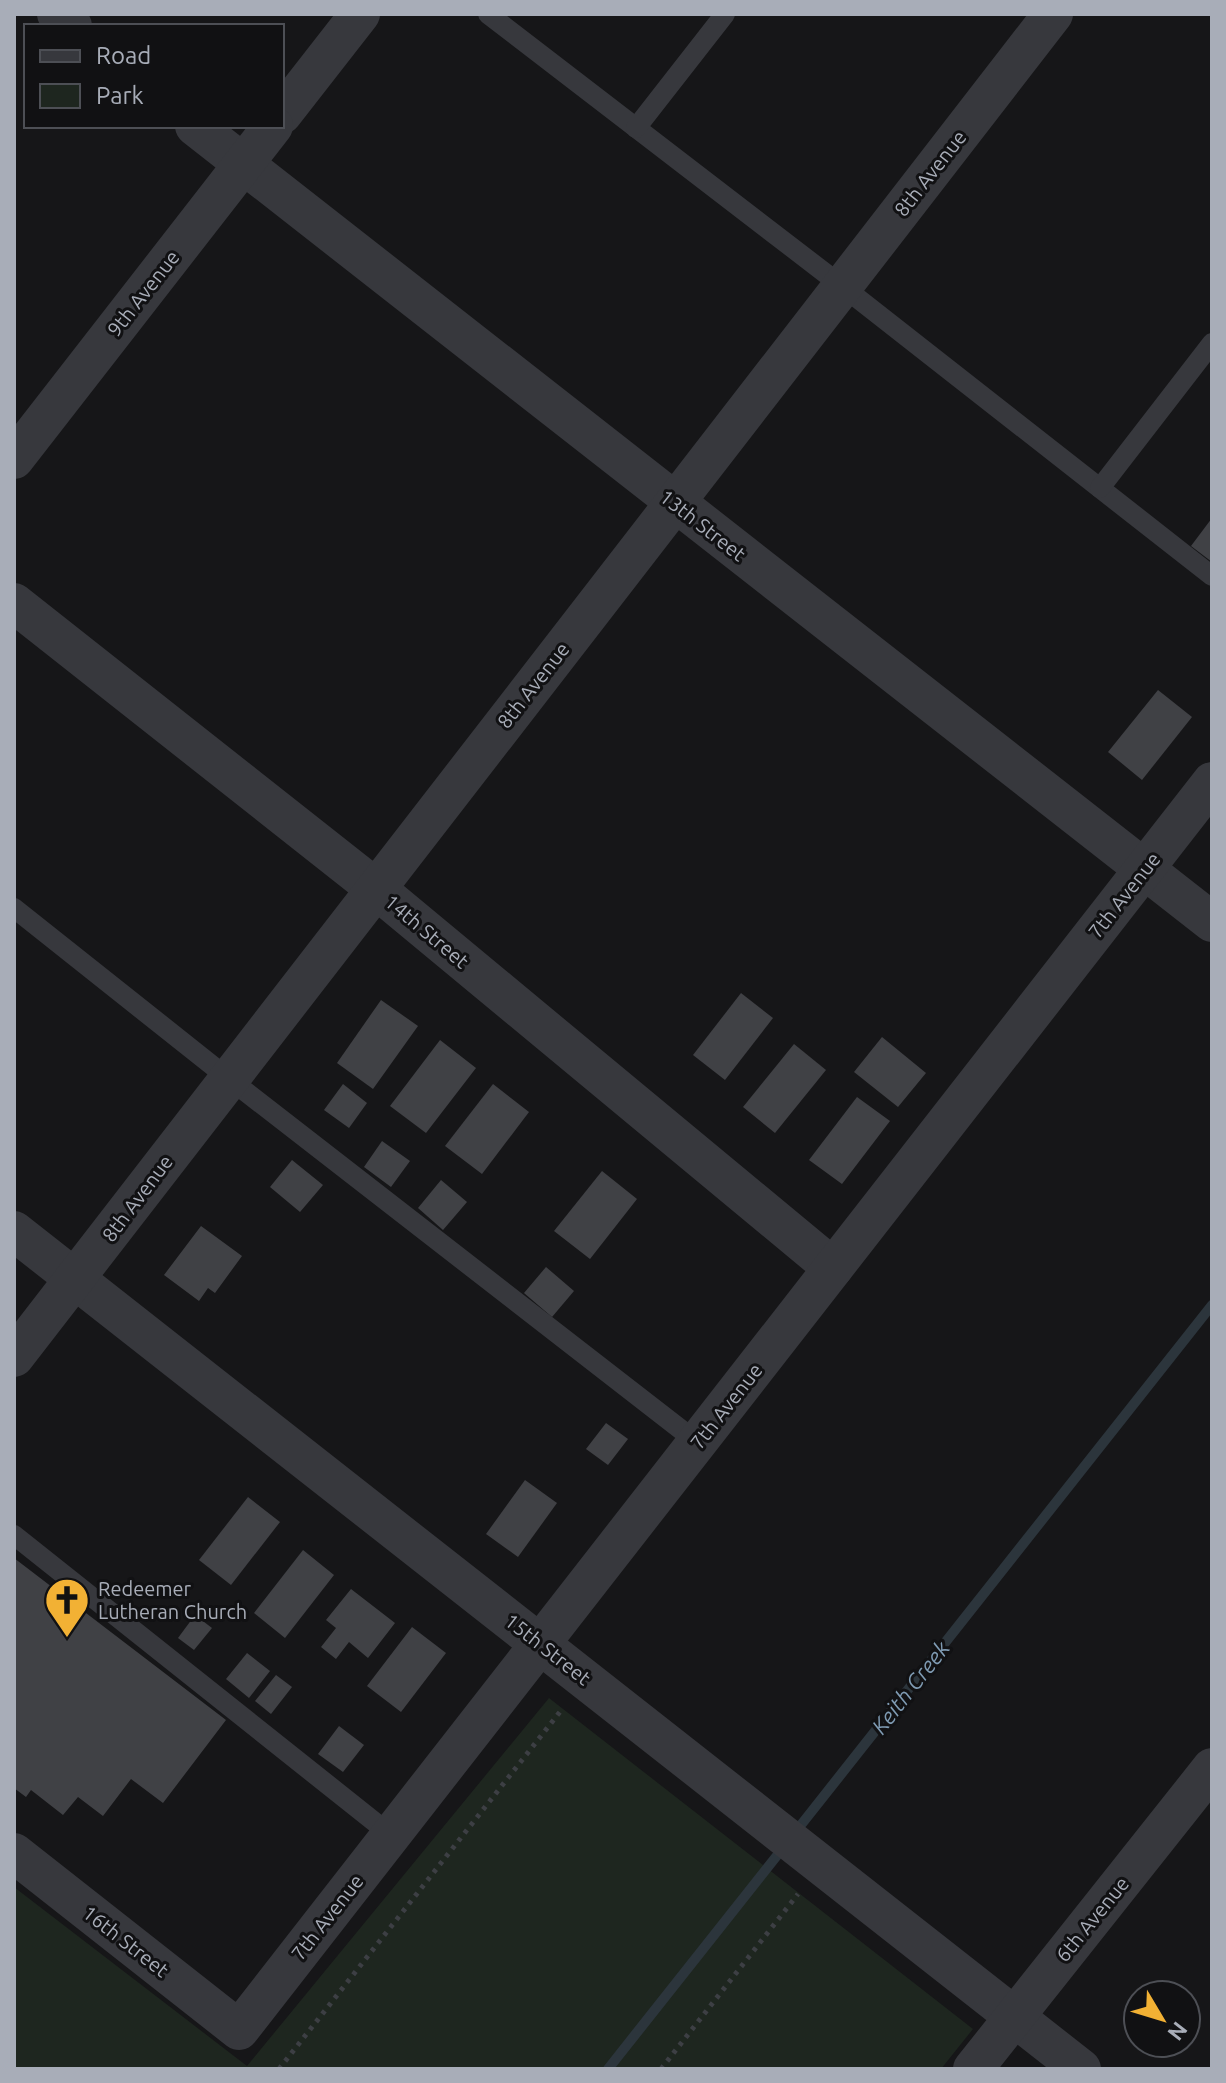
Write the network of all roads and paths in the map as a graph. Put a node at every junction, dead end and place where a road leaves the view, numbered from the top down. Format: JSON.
{"nodes":[{"id":1,"x":360,"y":14,"type":"edge"},
{"id":2,"x":488,"y":14,"type":"edge"},
{"id":3,"x":725,"y":14,"type":"edge"},
{"id":4,"x":1053,"y":14,"type":"edge"},
{"id":5,"x":284,"y":111,"type":"edge"},
{"id":6,"x":197,"y":128,"type":"edge"},
{"id":7,"x":271,"y":128,"type":"edge"},
{"id":8,"x":636,"y":128,"type":"junction"},
{"id":9,"x":243,"y":165,"type":"junction"},
{"id":10,"x":842,"y":286,"type":"junction"},
{"id":11,"x":1212,"y":343,"type":"edge"},
{"id":12,"x":14,"y":459,"type":"edge"},
{"id":13,"x":1100,"y":488,"type":"junction"},
{"id":14,"x":675,"y":502,"type":"junction"},
{"id":15,"x":1212,"y":576,"type":"edge"},
{"id":16,"x":14,"y":603,"type":"edge"},
{"id":17,"x":1212,"y":782,"type":"edge"},
{"id":18,"x":1145,"y":868,"type":"junction"},
{"id":19,"x":375,"y":888,"type":"junction"},
{"id":20,"x":14,"y":908,"type":"edge"},
{"id":21,"x":1212,"y":922,"type":"edge"},
{"id":22,"x":228,"y":1078,"type":"junction"},
{"id":23,"x":14,"y":1231,"type":"edge"},
{"id":24,"x":833,"y":1268,"type":"junction"},
{"id":25,"x":76,"y":1279,"type":"junction"},
{"id":26,"x":14,"y":1357,"type":"edge"},
{"id":27,"x":697,"y":1442,"type":"junction"},
{"id":28,"x":14,"y":1535,"type":"edge"},
{"id":29,"x":542,"y":1643,"type":"junction"},
{"id":30,"x":563,"y":1709,"type":"dead end"},
{"id":31,"x":1212,"y":1768,"type":"edge"},
{"id":32,"x":391,"y":1835,"type":"junction"},
{"id":33,"x":14,"y":1853,"type":"edge"},
{"id":34,"x":807,"y":1880,"type":"junction"},
{"id":35,"x":1014,"y":2016,"type":"junction"},
{"id":36,"x":239,"y":2030,"type":"joint"},
{"id":37,"x":279,"y":2069,"type":"edge"},
{"id":38,"x":661,"y":2069,"type":"edge"},
{"id":39,"x":973,"y":2069,"type":"edge"},
{"id":40,"x":1081,"y":2069,"type":"edge"}],
"edges":[{"from":1,"to":5,"type":"street"},
{"from":2,"to":8,"type":"lane"},
{"from":3,"to":8,"type":"lane"},
{"from":4,"to":10,"type":"street","name":"8th Avenue"},
{"from":6,"to":9,"type":"street","name":"13th Street"},
{"from":7,"to":9,"type":"street","name":"9th Avenue"},
{"from":8,"to":10,"type":"lane"},
{"from":9,"to":12,"type":"street","name":"9th Avenue"},
{"from":9,"to":14,"type":"street","name":"13th Street"},
{"from":10,"to":13,"type":"lane"},
{"from":10,"to":14,"type":"street","name":"8th Avenue"},
{"from":11,"to":13,"type":"lane"},
{"from":13,"to":15,"type":"lane"},
{"from":14,"to":18,"type":"street","name":"13th Street"},
{"from":14,"to":19,"type":"street","name":"8th Avenue"},
{"from":16,"to":19,"type":"street","name":"14th Street"},
{"from":17,"to":18,"type":"street","name":"7th Avenue"},
{"from":18,"to":21,"type":"street","name":"13th Street"},
{"from":18,"to":24,"type":"street","name":"7th Avenue"},
{"from":19,"to":22,"type":"street","name":"8th Avenue"},
{"from":19,"to":24,"type":"street","name":"14th Street"},
{"from":20,"to":22,"type":"lane"},
{"from":22,"to":25,"type":"street","name":"8th Avenue"},
{"from":22,"to":27,"type":"lane"},
{"from":23,"to":25,"type":"street","name":"15th Street"},
{"from":24,"to":27,"type":"street","name":"7th Avenue"},
{"from":25,"to":26,"type":"street","name":"8th Avenue"},
{"from":25,"to":29,"type":"street","name":"15th Street"},
{"from":27,"to":29,"type":"street","name":"7th Avenue"},
{"from":28,"to":32,"type":"lane"},
{"from":29,"to":32,"type":"street","name":"7th Avenue"},
{"from":29,"to":34,"type":"street","name":"15th Street"},
{"from":30,"to":37,"type":"path"},
{"from":31,"to":35,"type":"street","name":"6th Avenue"},
{"from":32,"to":36,"type":"street","name":"7th Avenue"},
{"from":33,"to":36,"type":"street","name":"16th Street"},
{"from":34,"to":35,"type":"street","name":"15th Street"},
{"from":34,"to":38,"type":"path"},
{"from":35,"to":39,"type":"street","name":"6th Avenue"},
{"from":35,"to":40,"type":"street","name":"15th Street"}]}
